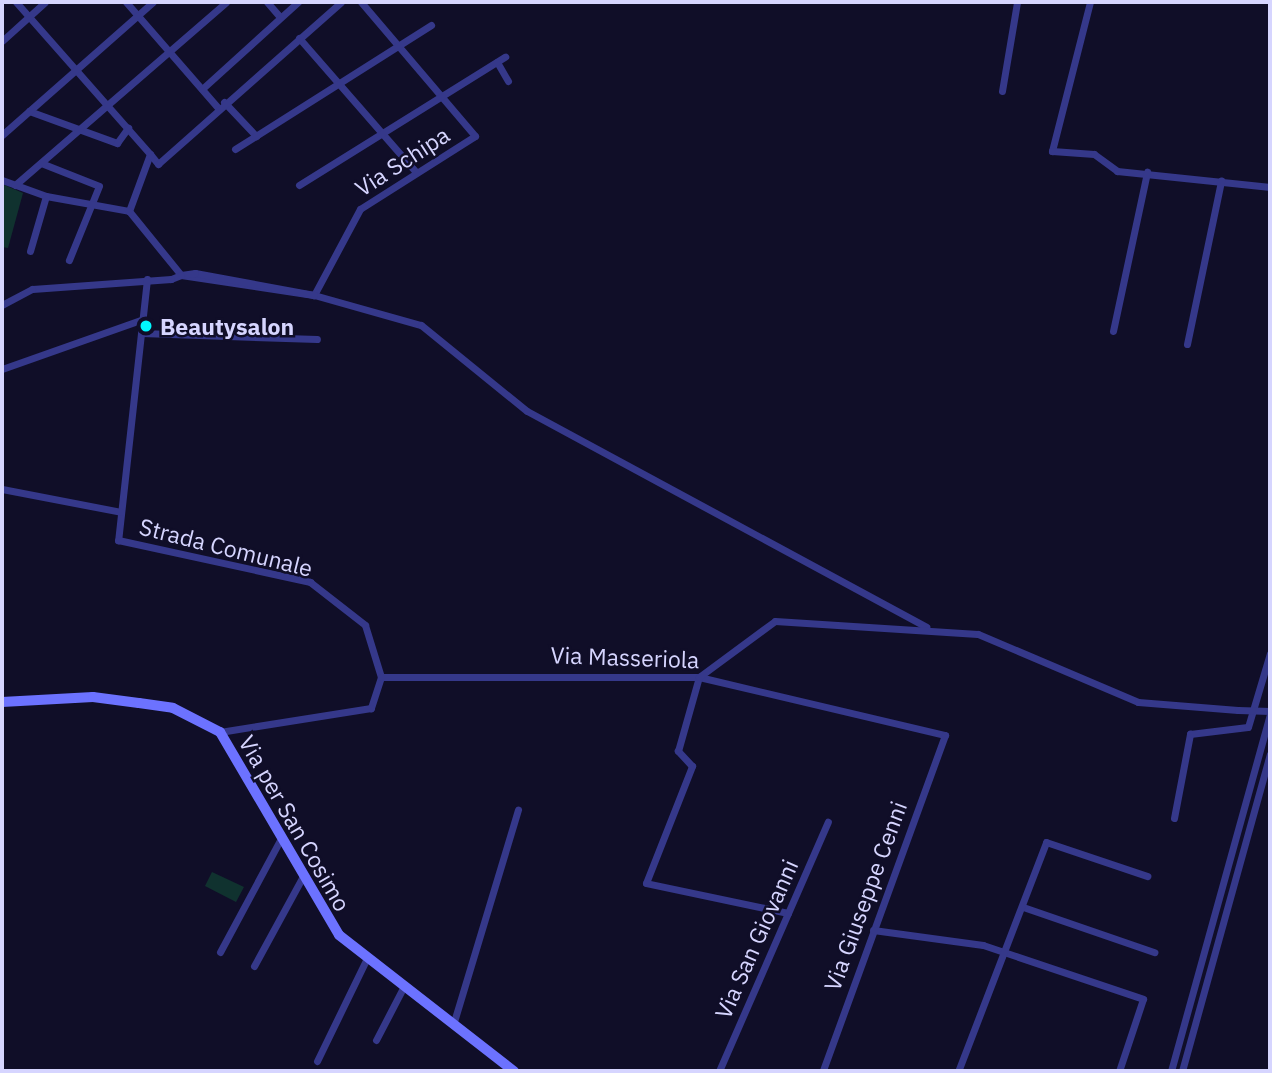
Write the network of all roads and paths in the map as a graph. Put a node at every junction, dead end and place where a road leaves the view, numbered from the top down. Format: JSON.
{"nodes":[{"id":1,"x":16,"y":2,"type":"edge"},
{"id":2,"x":45,"y":2,"type":"edge"},
{"id":3,"x":127,"y":2,"type":"edge"},
{"id":4,"x":153,"y":2,"type":"edge"},
{"id":5,"x":226,"y":2,"type":"edge"},
{"id":6,"x":267,"y":2,"type":"edge"},
{"id":7,"x":298,"y":2,"type":"edge"},
{"id":8,"x":341,"y":2,"type":"edge"},
{"id":9,"x":361,"y":2,"type":"edge"},
{"id":10,"x":1017,"y":2,"type":"edge"},
{"id":11,"x":1090,"y":2,"type":"edge"},
{"id":12,"x":138,"y":15,"type":"junction"},
{"id":13,"x":29,"y":16,"type":"junction"},
{"id":14,"x":280,"y":17,"type":"junction"},
{"id":15,"x":431,"y":25,"type":"dead end"},
{"id":16,"x":299,"y":38,"type":"junction"},
{"id":17,"x":2,"y":41,"type":"edge"},
{"id":18,"x":398,"y":46,"type":"junction"},
{"id":19,"x":169,"y":50,"type":"junction"},
{"id":20,"x":505,"y":57,"type":"dead end"},
{"id":21,"x":497,"y":62,"type":"junction"},
{"id":22,"x":75,"y":69,"type":"junction"},
{"id":23,"x":508,"y":81,"type":"dead end"},
{"id":24,"x":339,"y":84,"type":"junction"},
{"id":25,"x":202,"y":89,"type":"junction"},
{"id":26,"x":1002,"y":90,"type":"dead end"},
{"id":27,"x":440,"y":98,"type":"junction"},
{"id":28,"x":221,"y":105,"type":"junction"},
{"id":29,"x":107,"y":106,"type":"junction"},
{"id":30,"x":29,"y":111,"type":"junction"},
{"id":31,"x":128,"y":128,"type":"junction"},
{"id":32,"x":79,"y":130,"type":"junction"},
{"id":33,"x":382,"y":133,"type":"junction"},
{"id":34,"x":2,"y":135,"type":"edge"},
{"id":35,"x":256,"y":136,"type":"junction"},
{"id":36,"x":235,"y":149,"type":"dead end"},
{"id":37,"x":150,"y":154,"type":"junction"},
{"id":38,"x":41,"y":163,"type":"junction"},
{"id":39,"x":416,"y":172,"type":"junction"},
{"id":40,"x":1147,"y":172,"type":"junction"},
{"id":41,"x":2,"y":180,"type":"edge"},
{"id":42,"x":1221,"y":181,"type":"junction"},
{"id":43,"x":15,"y":185,"type":"junction"},
{"id":44,"x":299,"y":185,"type":"dead end"},
{"id":45,"x":1270,"y":187,"type":"edge"},
{"id":46,"x":46,"y":196,"type":"junction"},
{"id":47,"x":90,"y":204,"type":"junction"},
{"id":48,"x":129,"y":211,"type":"junction"},
{"id":49,"x":30,"y":251,"type":"dead end"},
{"id":50,"x":69,"y":260,"type":"dead end"},
{"id":51,"x":181,"y":275,"type":"junction"},
{"id":52,"x":148,"y":279,"type":"junction"},
{"id":53,"x":314,"y":295,"type":"junction"},
{"id":54,"x":2,"y":305,"type":"edge"},
{"id":55,"x":143,"y":319,"type":"junction"},
{"id":56,"x":1113,"y":331,"type":"dead end"},
{"id":57,"x":142,"y":333,"type":"junction"},
{"id":58,"x":317,"y":339,"type":"dead end"},
{"id":59,"x":1187,"y":344,"type":"dead end"},
{"id":60,"x":2,"y":369,"type":"edge"},
{"id":61,"x":2,"y":489,"type":"edge"},
{"id":62,"x":121,"y":512,"type":"junction"},
{"id":63,"x":926,"y":627,"type":"junction"},
{"id":64,"x":1270,"y":653,"type":"edge"},
{"id":65,"x":381,"y":677,"type":"junction"},
{"id":66,"x":699,"y":677,"type":"junction"},
{"id":67,"x":2,"y":702,"type":"edge"},
{"id":68,"x":1270,"y":713,"type":"edge"},
{"id":69,"x":220,"y":732,"type":"junction"},
{"id":70,"x":945,"y":735,"type":"joint"},
{"id":71,"x":1270,"y":754,"type":"edge"},
{"id":72,"x":518,"y":810,"type":"dead end"},
{"id":73,"x":1174,"y":818,"type":"dead end"},
{"id":74,"x":828,"y":822,"type":"dead end"},
{"id":75,"x":280,"y":840,"type":"junction"},
{"id":76,"x":1147,"y":876,"type":"dead end"},
{"id":77,"x":302,"y":878,"type":"junction"},
{"id":78,"x":1023,"y":907,"type":"junction"},
{"id":79,"x":789,"y":913,"type":"junction"},
{"id":80,"x":873,"y":930,"type":"junction"},
{"id":81,"x":1154,"y":951,"type":"dead end"},
{"id":82,"x":220,"y":952,"type":"dead end"},
{"id":83,"x":1006,"y":952,"type":"junction"},
{"id":84,"x":367,"y":958,"type":"junction"},
{"id":85,"x":254,"y":966,"type":"dead end"},
{"id":86,"x":404,"y":986,"type":"junction"},
{"id":87,"x":453,"y":1025,"type":"junction"},
{"id":88,"x":376,"y":1040,"type":"dead end"},
{"id":89,"x":317,"y":1061,"type":"dead end"},
{"id":90,"x":959,"y":1069,"type":"dead end"},
{"id":91,"x":514,"y":1071,"type":"edge"},
{"id":92,"x":719,"y":1071,"type":"edge"},
{"id":93,"x":823,"y":1071,"type":"edge"},
{"id":94,"x":1119,"y":1071,"type":"edge"},
{"id":95,"x":1171,"y":1071,"type":"edge"},
{"id":96,"x":1182,"y":1071,"type":"edge"}],
"edges":[{"from":1,"to":13,"type":"street"},
{"from":2,"to":13,"type":"street"},
{"from":3,"to":12,"type":"street"},
{"from":4,"to":12,"type":"street"},
{"from":5,"to":19,"type":"street"},
{"from":6,"to":14,"type":"street"},
{"from":7,"to":14,"type":"street"},
{"from":8,"to":16,"type":"street"},
{"from":9,"to":18,"type":"street"},
{"from":10,"to":26,"type":"street"},
{"from":11,"to":40,"type":"street"},
{"from":12,"to":19,"type":"street"},
{"from":12,"to":22,"type":"street"},
{"from":13,"to":17,"type":"street"},
{"from":13,"to":22,"type":"street"},
{"from":14,"to":25,"type":"street"},
{"from":15,"to":18,"type":"street"},
{"from":16,"to":24,"type":"street"},
{"from":16,"to":28,"type":"street"},
{"from":18,"to":24,"type":"street"},
{"from":18,"to":27,"type":"street"},
{"from":19,"to":25,"type":"street"},
{"from":19,"to":29,"type":"street"},
{"from":20,"to":21,"type":"street"},
{"from":21,"to":23,"type":"street"},
{"from":21,"to":27,"type":"street"},
{"from":22,"to":29,"type":"street"},
{"from":22,"to":30,"type":"street"},
{"from":24,"to":33,"type":"street"},
{"from":24,"to":35,"type":"street"},
{"from":25,"to":28,"type":"street"},
{"from":27,"to":33,"type":"street"},
{"from":27,"to":39,"type":"street","name":"Via Schipa"},
{"from":28,"to":35,"type":"street"},
{"from":28,"to":37,"type":"street"},
{"from":29,"to":31,"type":"street"},
{"from":29,"to":32,"type":"street"},
{"from":30,"to":32,"type":"street"},
{"from":30,"to":34,"type":"street"},
{"from":31,"to":32,"type":"street"},
{"from":31,"to":37,"type":"street"},
{"from":32,"to":38,"type":"street"},
{"from":33,"to":39,"type":"street"},
{"from":33,"to":44,"type":"street"},
{"from":35,"to":36,"type":"street"},
{"from":37,"to":48,"type":"street"},
{"from":38,"to":43,"type":"street"},
{"from":38,"to":47,"type":"street"},
{"from":39,"to":53,"type":"street","name":"Via Schipa"},
{"from":40,"to":42,"type":"street"},
{"from":40,"to":56,"type":"street"},
{"from":41,"to":43,"type":"street"},
{"from":42,"to":45,"type":"street"},
{"from":42,"to":59,"type":"street"},
{"from":43,"to":46,"type":"street"},
{"from":46,"to":47,"type":"street"},
{"from":46,"to":49,"type":"street"},
{"from":47,"to":48,"type":"street"},
{"from":47,"to":50,"type":"street"},
{"from":48,"to":51,"type":"street"},
{"from":51,"to":52,"type":"street"},
{"from":51,"to":53,"type":"street"},
{"from":52,"to":54,"type":"street"},
{"from":52,"to":55,"type":"street"},
{"from":53,"to":63,"type":"street"},
{"from":55,"to":57,"type":"street"},
{"from":55,"to":60,"type":"street"},
{"from":57,"to":58,"type":"street"},
{"from":57,"to":62,"type":"street"},
{"from":61,"to":62,"type":"street"},
{"from":62,"to":65,"type":"street","name":"Strada Comunale"},
{"from":63,"to":66,"type":"street"},
{"from":63,"to":68,"type":"street","bridge":true},
{"from":64,"to":73,"type":"street"},
{"from":65,"to":66,"type":"street","name":"Via Masseriola"},
{"from":65,"to":69,"type":"street"},
{"from":66,"to":70,"type":"street","name":"Via Masseriola"},
{"from":66,"to":79,"type":"street"},
{"from":67,"to":69,"type":"street","name":"Via per San Cosimo"},
{"from":68,"to":95,"type":"street"},
{"from":69,"to":75,"type":"street","name":"Via per San Cosimo"},
{"from":70,"to":80,"type":"street","name":"Via Giuseppe Cenni"},
{"from":71,"to":96,"type":"street"},
{"from":72,"to":87,"type":"street"},
{"from":74,"to":79,"type":"street","name":"Via San Giovanni"},
{"from":75,"to":77,"type":"street","name":"Via per San Cosimo"},
{"from":75,"to":82,"type":"street"},
{"from":76,"to":78,"type":"street"},
{"from":77,"to":84,"type":"street","name":"Via per San Cosimo"},
{"from":77,"to":85,"type":"street"},
{"from":78,"to":81,"type":"street"},
{"from":78,"to":83,"type":"street"},
{"from":79,"to":92,"type":"street","name":"Via San Giovanni"},
{"from":80,"to":83,"type":"street"},
{"from":80,"to":93,"type":"street","name":"Via Giuseppe Cenni"},
{"from":83,"to":90,"type":"street"},
{"from":83,"to":94,"type":"street"},
{"from":84,"to":86,"type":"street","name":"Via per San Cosimo"},
{"from":84,"to":89,"type":"street"},
{"from":86,"to":87,"type":"street","name":"Via per San Cosimo"},
{"from":86,"to":88,"type":"street"},
{"from":87,"to":91,"type":"street","name":"Via per San Cosimo"}]}
